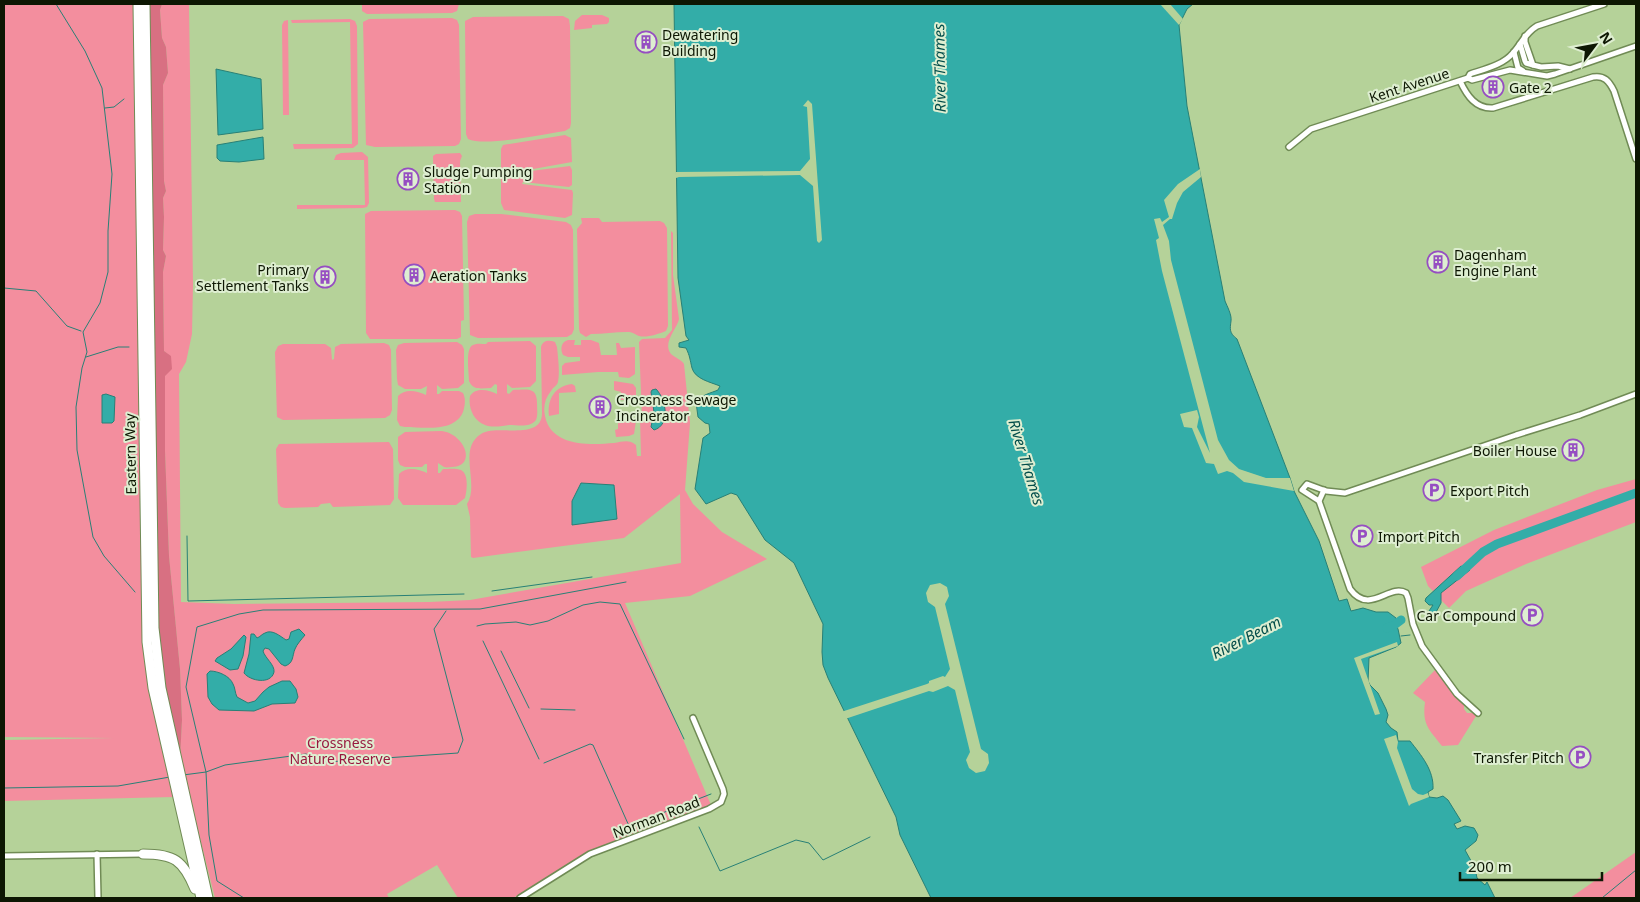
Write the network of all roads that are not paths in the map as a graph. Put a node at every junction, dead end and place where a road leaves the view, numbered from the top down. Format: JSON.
{"nodes":[{"id":1,"x":138,"y":4,"type":"edge"},
{"id":2,"x":145,"y":4,"type":"edge"},
{"id":3,"x":1604,"y":4,"type":"edge"},
{"id":4,"x":1525,"y":36,"type":"junction"},
{"id":5,"x":1520,"y":43,"type":"junction"},
{"id":6,"x":1636,"y":46,"type":"edge"},
{"id":7,"x":1514,"y":52,"type":"junction"},
{"id":8,"x":1533,"y":65,"type":"junction"},
{"id":9,"x":1570,"y":69,"type":"junction"},
{"id":10,"x":1522,"y":71,"type":"junction"},
{"id":11,"x":1468,"y":78,"type":"junction"},
{"id":12,"x":1460,"y":81,"type":"junction"},
{"id":13,"x":1289,"y":147,"type":"dead end"},
{"id":14,"x":1636,"y":159,"type":"edge"},
{"id":15,"x":1636,"y":394,"type":"edge"},
{"id":16,"x":1324,"y":490,"type":"junction"},
{"id":17,"x":1319,"y":501,"type":"junction"},
{"id":18,"x":1478,"y":713,"type":"dead end"},
{"id":19,"x":694,"y":718,"type":"dead end"},
{"id":20,"x":175,"y":769,"type":"junction"},
{"id":21,"x":179,"y":784,"type":"junction"},
{"id":22,"x":97,"y":854,"type":"junction"},
{"id":23,"x":143,"y":854,"type":"joint"},
{"id":24,"x":4,"y":856,"type":"edge"},
{"id":25,"x":98,"y":898,"type":"edge"},
{"id":26,"x":200,"y":898,"type":"edge"},
{"id":27,"x":208,"y":898,"type":"edge"},
{"id":28,"x":520,"y":898,"type":"edge"}],
"edges":[{"from":1,"to":20,"type":"main road","name":"Eastern Way"},
{"from":2,"to":20,"type":"main road","name":"Eastern Way"},
{"from":3,"to":4,"type":"street"},
{"from":4,"to":5,"type":"street"},
{"from":4,"to":8,"type":"street"},
{"from":5,"to":7,"type":"street"},
{"from":5,"to":8,"type":"street"},
{"from":6,"to":9,"type":"street"},
{"from":7,"to":10,"type":"street"},
{"from":7,"to":11,"type":"street"},
{"from":8,"to":9,"type":"street"},
{"from":9,"to":10,"type":"street","name":"Kent Avenue"},
{"from":10,"to":11,"type":"street","name":"Kent Avenue"},
{"from":11,"to":12,"type":"street","name":"Kent Avenue"},
{"from":12,"to":13,"type":"street","name":"Kent Avenue"},
{"from":12,"to":14,"type":"street"},
{"from":15,"to":16,"type":"street"},
{"from":16,"to":17,"type":"street"},
{"from":16,"to":17,"type":"street"},
{"from":17,"to":18,"type":"street"},
{"from":19,"to":28,"type":"street","name":"Norman Road"},
{"from":20,"to":21,"type":"main road","name":"Eastern Way"},
{"from":21,"to":26,"type":"main road","name":"Eastern Way"},
{"from":21,"to":27,"type":"main road","name":"Eastern Way"},
{"from":22,"to":23,"type":"street"},
{"from":22,"to":24,"type":"street"},
{"from":22,"to":25,"type":"street"},
{"from":23,"to":26,"type":"main road"}]}
